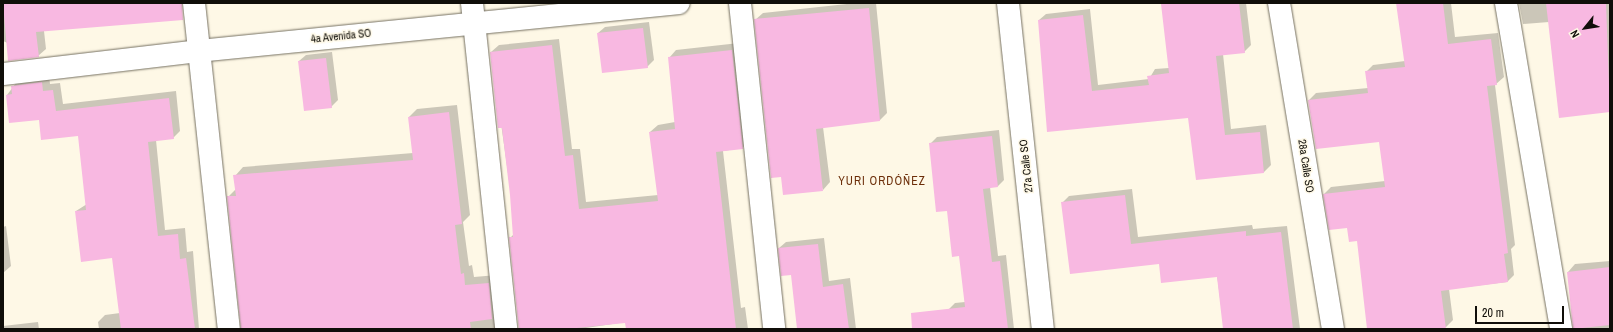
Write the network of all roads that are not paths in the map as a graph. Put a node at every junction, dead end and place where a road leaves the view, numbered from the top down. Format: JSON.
{"nodes":[{"id":1,"x":194,"y":3,"type":"edge"},
{"id":2,"x":679,"y":3,"type":"edge"},
{"id":3,"x":740,"y":3,"type":"edge"},
{"id":4,"x":1008,"y":3,"type":"edge"},
{"id":5,"x":1279,"y":3,"type":"edge"},
{"id":6,"x":1506,"y":3,"type":"edge"},
{"id":7,"x":474,"y":13,"type":"edge"},
{"id":8,"x":198,"y":51,"type":"junction"},
{"id":9,"x":3,"y":74,"type":"edge"},
{"id":10,"x":229,"y":329,"type":"edge"},
{"id":11,"x":506,"y":329,"type":"edge"},
{"id":12,"x":774,"y":329,"type":"edge"},
{"id":13,"x":1043,"y":329,"type":"edge"},
{"id":14,"x":1333,"y":329,"type":"edge"},
{"id":15,"x":1561,"y":329,"type":"edge"}],
"edges":[{"from":1,"to":8,"type":"street"},
{"from":2,"to":7,"type":"street","name":"4a Avenida SO"},
{"from":3,"to":12,"type":"street"},
{"from":4,"to":13,"type":"street","name":"27a Calle SO"},
{"from":5,"to":14,"type":"street","name":"28a Calle SO"},
{"from":6,"to":15,"type":"street"},
{"from":7,"to":8,"type":"street","name":"4a Avenida SO"},
{"from":7,"to":11,"type":"street"},
{"from":8,"to":9,"type":"street","name":"4a Avenida SO"},
{"from":8,"to":10,"type":"street"}]}
